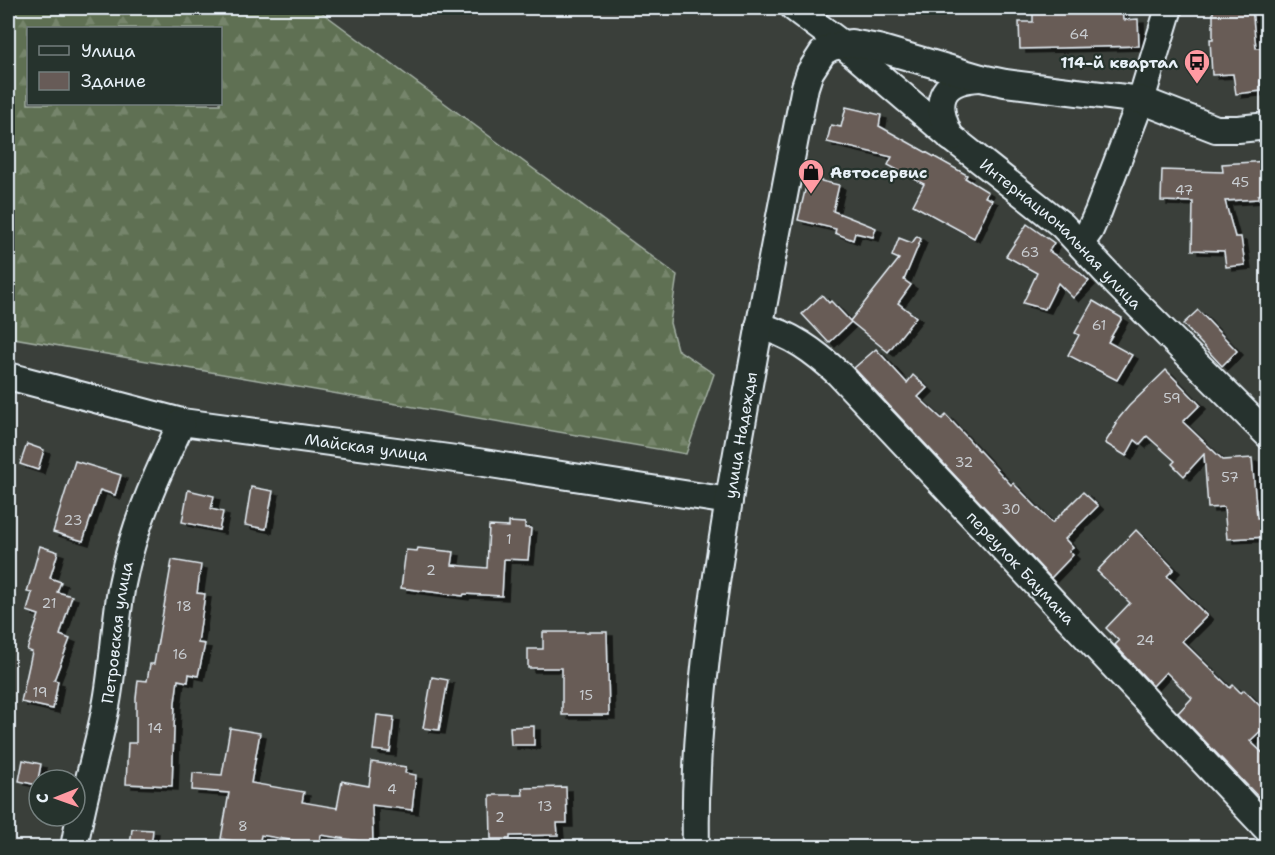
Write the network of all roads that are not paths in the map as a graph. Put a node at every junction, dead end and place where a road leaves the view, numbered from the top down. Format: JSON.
{"nodes":[{"id":1,"x":794,"y":8,"type":"edge"},
{"id":2,"x":1169,"y":8,"type":"edge"},
{"id":3,"x":842,"y":44,"type":"junction"},
{"id":4,"x":981,"y":78,"type":"junction"},
{"id":5,"x":1142,"y":100,"type":"junction"},
{"id":6,"x":1268,"y":126,"type":"edge"},
{"id":7,"x":952,"y":138,"type":"junction"},
{"id":8,"x":1080,"y":244,"type":"junction"},
{"id":9,"x":759,"y":326,"type":"junction"},
{"id":10,"x":8,"y":376,"type":"edge"},
{"id":11,"x":182,"y":422,"type":"junction"},
{"id":12,"x":1268,"y":435,"type":"edge"},
{"id":13,"x":729,"y":501,"type":"junction"},
{"id":14,"x":1268,"y":830,"type":"edge"},
{"id":15,"x":74,"y":848,"type":"edge"},
{"id":16,"x":696,"y":848,"type":"edge"}],
"edges":[{"from":1,"to":3,"type":"street","name":"Интернациональная улица"},
{"from":2,"to":5,"type":"street"},
{"from":3,"to":4,"type":"street"},
{"from":3,"to":7,"type":"street","name":"Интернациональная улица"},
{"from":3,"to":9,"type":"street","name":"улица Надежды"},
{"from":4,"to":5,"type":"street"},
{"from":4,"to":7,"type":"street"},
{"from":5,"to":6,"type":"street"},
{"from":5,"to":8,"type":"street"},
{"from":7,"to":8,"type":"street","name":"Интернациональная улица"},
{"from":8,"to":12,"type":"street","name":"Интернациональная улица"},
{"from":9,"to":13,"type":"street","name":"улица Надежды"},
{"from":9,"to":14,"type":"street","name":"переулок Баумана"},
{"from":10,"to":11,"type":"street","name":"Майская улица"},
{"from":11,"to":13,"type":"street","name":"Майская улица"},
{"from":11,"to":15,"type":"street","name":"Петровская улица"},
{"from":13,"to":16,"type":"street","name":"улица Надежды"}]}
